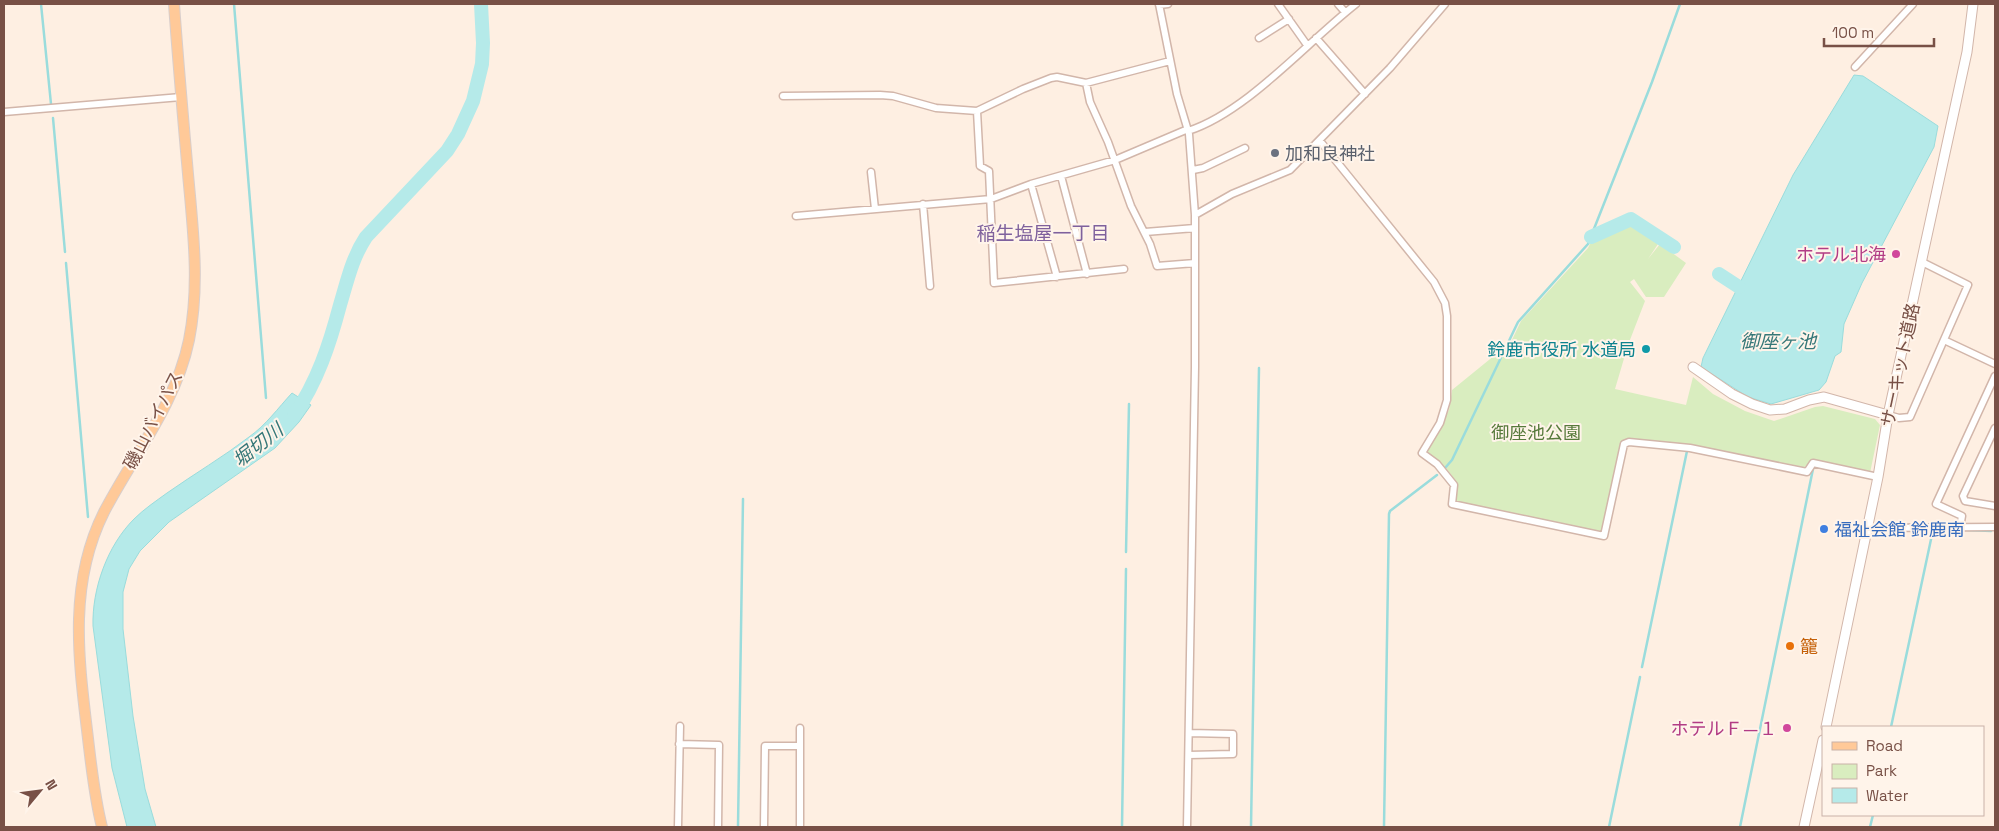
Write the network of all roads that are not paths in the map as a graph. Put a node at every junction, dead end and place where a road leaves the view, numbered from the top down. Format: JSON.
{"nodes":[{"id":1,"x":174,"y":4,"type":"edge"},
{"id":2,"x":1168,"y":4,"type":"edge"},
{"id":3,"x":1278,"y":4,"type":"edge"},
{"id":4,"x":1338,"y":4,"type":"edge"},
{"id":5,"x":1356,"y":4,"type":"edge"},
{"id":6,"x":1445,"y":4,"type":"edge"},
{"id":7,"x":1913,"y":4,"type":"edge"},
{"id":8,"x":1973,"y":4,"type":"edge"},
{"id":9,"x":1159,"y":5,"type":"edge"},
{"id":10,"x":1345,"y":12,"type":"junction"},
{"id":11,"x":1289,"y":19,"type":"junction"},
{"id":12,"x":1259,"y":38,"type":"dead end"},
{"id":13,"x":1316,"y":38,"type":"junction"},
{"id":14,"x":1307,"y":45,"type":"junction"},
{"id":15,"x":1170,"y":61,"type":"junction"},
{"id":16,"x":1855,"y":67,"type":"dead end"},
{"id":17,"x":1086,"y":83,"type":"junction"},
{"id":18,"x":1365,"y":94,"type":"junction"},
{"id":19,"x":783,"y":96,"type":"dead end"},
{"id":20,"x":181,"y":97,"type":"junction"},
{"id":21,"x":977,"y":111,"type":"junction"},
{"id":22,"x":4,"y":112,"type":"edge"},
{"id":23,"x":1188,"y":130,"type":"junction"},
{"id":24,"x":1320,"y":141,"type":"junction"},
{"id":25,"x":1245,"y":148,"type":"dead end"},
{"id":26,"x":1115,"y":160,"type":"junction"},
{"id":27,"x":1193,"y":170,"type":"junction"},
{"id":28,"x":871,"y":172,"type":"dead end"},
{"id":29,"x":1061,"y":176,"type":"junction"},
{"id":30,"x":1031,"y":184,"type":"junction"},
{"id":31,"x":991,"y":199,"type":"junction"},
{"id":32,"x":922,"y":204,"type":"junction"},
{"id":33,"x":875,"y":209,"type":"junction"},
{"id":34,"x":796,"y":216,"type":"dead end"},
{"id":35,"x":1195,"y":216,"type":"junction"},
{"id":36,"x":1195,"y":228,"type":"junction"},
{"id":37,"x":1145,"y":232,"type":"junction"},
{"id":38,"x":1922,"y":262,"type":"junction"},
{"id":39,"x":1195,"y":263,"type":"junction"},
{"id":40,"x":1124,"y":269,"type":"dead end"},
{"id":41,"x":1087,"y":274,"type":"junction"},
{"id":42,"x":1057,"y":277,"type":"junction"},
{"id":43,"x":930,"y":286,"type":"dead end"},
{"id":44,"x":1944,"y":340,"type":"junction"},
{"id":45,"x":1995,"y":364,"type":"edge"},
{"id":46,"x":1693,"y":367,"type":"dead end"},
{"id":47,"x":1995,"y":376,"type":"edge"},
{"id":48,"x":1888,"y":414,"type":"junction"},
{"id":49,"x":1995,"y":428,"type":"edge"},
{"id":50,"x":1878,"y":477,"type":"junction"},
{"id":51,"x":1995,"y":506,"type":"edge"},
{"id":52,"x":1995,"y":526,"type":"edge"},
{"id":53,"x":1960,"y":527,"type":"junction"},
{"id":54,"x":1867,"y":528,"type":"junction"},
{"id":55,"x":680,"y":726,"type":"dead end"},
{"id":56,"x":1826,"y":726,"type":"edge"},
{"id":57,"x":800,"y":728,"type":"dead end"},
{"id":58,"x":1190,"y":733,"type":"junction"},
{"id":59,"x":679,"y":744,"type":"junction"},
{"id":60,"x":1822,"y":745,"type":"edge"},
{"id":61,"x":800,"y":746,"type":"junction"},
{"id":62,"x":1189,"y":755,"type":"junction"},
{"id":63,"x":102,"y":827,"type":"edge"},
{"id":64,"x":678,"y":827,"type":"edge"},
{"id":65,"x":718,"y":827,"type":"edge"},
{"id":66,"x":764,"y":827,"type":"edge"},
{"id":67,"x":800,"y":827,"type":"edge"},
{"id":68,"x":1187,"y":827,"type":"edge"},
{"id":69,"x":1804,"y":827,"type":"edge"}],
"edges":[{"from":1,"to":20,"type":"main road","name":"磯山バイパス"},
{"from":2,"to":9,"type":"street"},
{"from":3,"to":11,"type":"street"},
{"from":4,"to":10,"type":"street"},
{"from":5,"to":10,"type":"street"},
{"from":6,"to":18,"type":"street"},
{"from":7,"to":16,"type":"street"},
{"from":8,"to":38,"type":"street","name":"サーキット道路"},
{"from":9,"to":15,"type":"street"},
{"from":10,"to":13,"type":"street"},
{"from":11,"to":12,"type":"street"},
{"from":11,"to":14,"type":"street"},
{"from":13,"to":14,"type":"street"},
{"from":13,"to":18,"type":"street"},
{"from":14,"to":23,"type":"street"},
{"from":15,"to":17,"type":"street"},
{"from":15,"to":23,"type":"street"},
{"from":17,"to":21,"type":"street"},
{"from":17,"to":26,"type":"street"},
{"from":18,"to":24,"type":"street"},
{"from":19,"to":21,"type":"street"},
{"from":20,"to":22,"type":"street"},
{"from":20,"to":63,"type":"main road","name":"磯山バイパス"},
{"from":21,"to":31,"type":"street"},
{"from":23,"to":26,"type":"street"},
{"from":23,"to":27,"type":"street"},
{"from":24,"to":35,"type":"street"},
{"from":24,"to":50,"type":"street"},
{"from":25,"to":27,"type":"street"},
{"from":26,"to":29,"type":"street"},
{"from":26,"to":37,"type":"street"},
{"from":27,"to":35,"type":"street"},
{"from":28,"to":33,"type":"street"},
{"from":29,"to":30,"type":"street"},
{"from":29,"to":41,"type":"street"},
{"from":30,"to":31,"type":"street"},
{"from":30,"to":42,"type":"street"},
{"from":31,"to":32,"type":"street"},
{"from":31,"to":42,"type":"street"},
{"from":32,"to":33,"type":"street"},
{"from":32,"to":43,"type":"street"},
{"from":33,"to":34,"type":"street"},
{"from":35,"to":36,"type":"street"},
{"from":36,"to":37,"type":"street"},
{"from":36,"to":39,"type":"street"},
{"from":37,"to":39,"type":"street"},
{"from":38,"to":44,"type":"street"},
{"from":38,"to":48,"type":"street","name":"サーキット道路"},
{"from":39,"to":58,"type":"street"},
{"from":40,"to":41,"type":"street"},
{"from":41,"to":42,"type":"street"},
{"from":44,"to":45,"type":"street"},
{"from":44,"to":48,"type":"street"},
{"from":46,"to":48,"type":"street"},
{"from":47,"to":53,"type":"street"},
{"from":48,"to":50,"type":"street","name":"サーキット道路"},
{"from":49,"to":51,"type":"street"},
{"from":50,"to":54,"type":"street","name":"サーキット道路"},
{"from":52,"to":53,"type":"street"},
{"from":53,"to":54,"type":"street"},
{"from":54,"to":56,"type":"street","name":"サーキット道路"},
{"from":55,"to":59,"type":"street"},
{"from":57,"to":61,"type":"street"},
{"from":58,"to":62,"type":"street"},
{"from":58,"to":62,"type":"street"},
{"from":59,"to":64,"type":"street"},
{"from":59,"to":65,"type":"street"},
{"from":60,"to":69,"type":"street"},
{"from":61,"to":66,"type":"street"},
{"from":61,"to":67,"type":"street"},
{"from":62,"to":68,"type":"street"}]}
